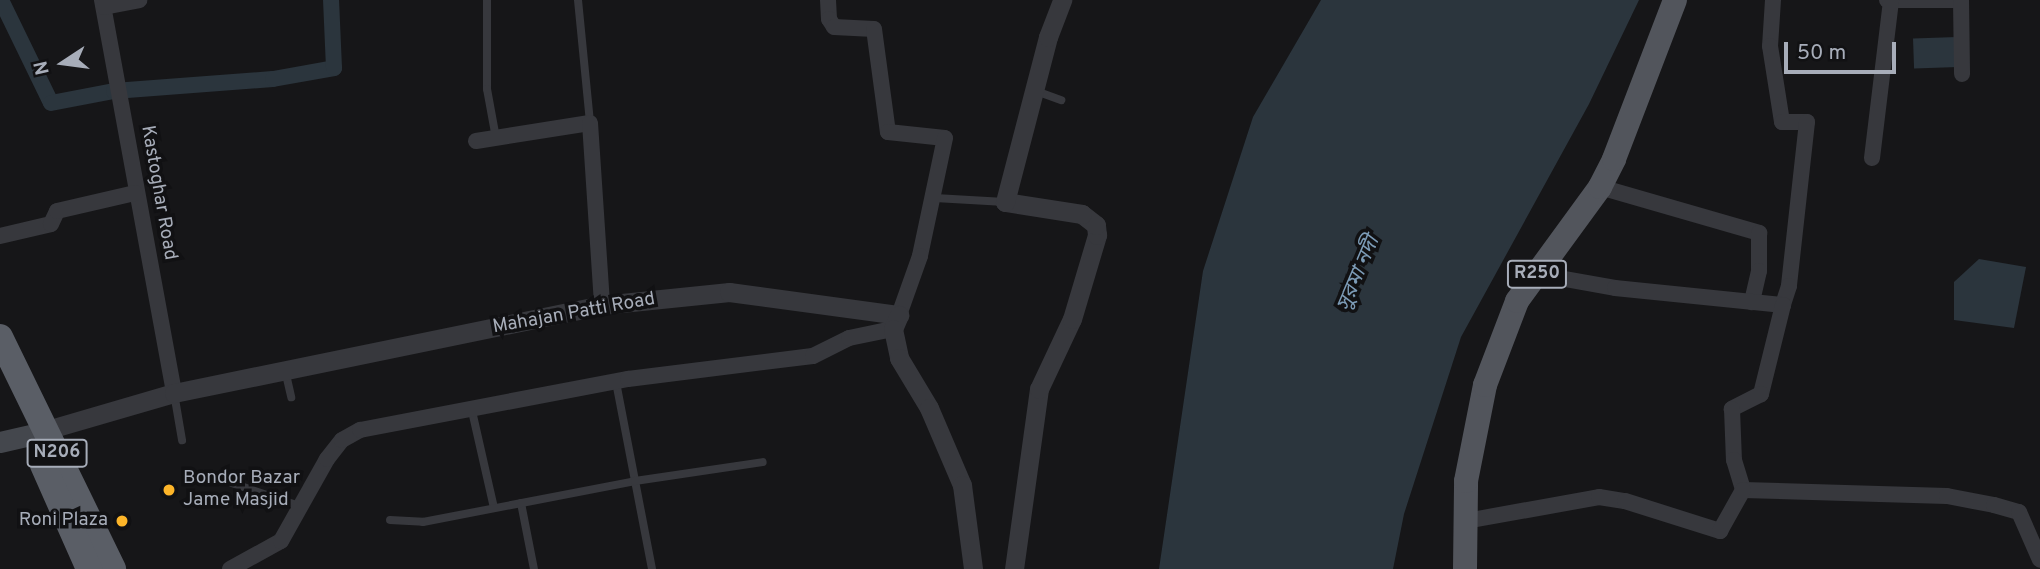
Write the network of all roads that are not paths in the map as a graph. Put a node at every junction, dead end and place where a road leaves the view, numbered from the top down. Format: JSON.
{"nodes":[{"id":1,"x":139,"y":0,"type":"edge"},
{"id":2,"x":487,"y":0,"type":"edge"},
{"id":3,"x":578,"y":0,"type":"edge"},
{"id":4,"x":828,"y":0,"type":"edge"},
{"id":5,"x":1062,"y":0,"type":"edge"},
{"id":6,"x":1675,"y":0,"type":"edge"},
{"id":7,"x":1773,"y":0,"type":"edge"},
{"id":8,"x":1889,"y":0,"type":"edge"},
{"id":9,"x":103,"y":4,"type":"edge"},
{"id":10,"x":1962,"y":74,"type":"dead end"},
{"id":11,"x":1033,"y":90,"type":"junction"},
{"id":12,"x":1061,"y":100,"type":"dead end"},
{"id":13,"x":590,"y":123,"type":"junction"},
{"id":14,"x":496,"y":138,"type":"junction"},
{"id":15,"x":476,"y":141,"type":"dead end"},
{"id":16,"x":1872,"y":158,"type":"dead end"},
{"id":17,"x":1600,"y":187,"type":"junction"},
{"id":18,"x":135,"y":193,"type":"junction"},
{"id":19,"x":934,"y":198,"type":"junction"},
{"id":20,"x":1005,"y":202,"type":"junction"},
{"id":21,"x":0,"y":236,"type":"edge"},
{"id":22,"x":1537,"y":274,"type":"junction"},
{"id":23,"x":1752,"y":302,"type":"junction"},
{"id":24,"x":602,"y":305,"type":"junction"},
{"id":25,"x":1783,"y":305,"type":"junction"},
{"id":26,"x":896,"y":322,"type":"junction"},
{"id":27,"x":0,"y":337,"type":"edge"},
{"id":28,"x":285,"y":370,"type":"junction"},
{"id":29,"x":0,"y":378,"type":"edge"},
{"id":30,"x":616,"y":382,"type":"junction"},
{"id":31,"x":174,"y":393,"type":"junction"},
{"id":32,"x":291,"y":397,"type":"dead end"},
{"id":33,"x":472,"y":411,"type":"junction"},
{"id":34,"x":39,"y":433,"type":"junction"},
{"id":35,"x":182,"y":440,"type":"dead end"},
{"id":36,"x":0,"y":442,"type":"edge"},
{"id":37,"x":764,"y":462,"type":"dead end"},
{"id":38,"x":208,"y":475,"type":"dead end"},
{"id":39,"x":635,"y":481,"type":"junction"},
{"id":40,"x":1743,"y":489,"type":"junction"},
{"id":41,"x":521,"y":503,"type":"junction"},
{"id":42,"x":302,"y":507,"type":"junction"},
{"id":43,"x":494,"y":508,"type":"junction"},
{"id":44,"x":390,"y":520,"type":"dead end"},
{"id":45,"x":1466,"y":520,"type":"junction"},
{"id":46,"x":2040,"y":560,"type":"edge"},
{"id":47,"x":89,"y":569,"type":"edge"},
{"id":48,"x":113,"y":569,"type":"edge"},
{"id":49,"x":230,"y":569,"type":"edge"},
{"id":50,"x":534,"y":569,"type":"edge"},
{"id":51,"x":652,"y":569,"type":"edge"},
{"id":52,"x":973,"y":569,"type":"edge"},
{"id":53,"x":1014,"y":569,"type":"edge"},
{"id":54,"x":1465,"y":569,"type":"edge"}],
"edges":[{"from":1,"to":9,"type":"street"},
{"from":2,"to":14,"type":"lane"},
{"from":3,"to":13,"type":"lane"},
{"from":4,"to":19,"type":"street"},
{"from":5,"to":11,"type":"street"},
{"from":6,"to":17,"type":"main road","number":"R250"},
{"from":7,"to":25,"type":"street"},
{"from":8,"to":10,"type":"street"},
{"from":8,"to":16,"type":"street"},
{"from":9,"to":18,"type":"street","name":"Kastoghar Road"},
{"from":11,"to":12,"type":"lane"},
{"from":11,"to":20,"type":"street"},
{"from":13,"to":14,"type":"street"},
{"from":13,"to":24,"type":"street"},
{"from":14,"to":15,"type":"street"},
{"from":17,"to":22,"type":"main road","number":"R250"},
{"from":17,"to":23,"type":"street"},
{"from":18,"to":21,"type":"street"},
{"from":18,"to":31,"type":"street","name":"Kastoghar Road"},
{"from":19,"to":20,"type":"lane"},
{"from":19,"to":26,"type":"street"},
{"from":20,"to":53,"type":"street"},
{"from":22,"to":23,"type":"street"},
{"from":22,"to":45,"type":"main road","number":"R250"},
{"from":23,"to":25,"type":"street"},
{"from":24,"to":26,"type":"street","name":"Mahajan Patti Road"},
{"from":24,"to":28,"type":"street","name":"Mahajan Patti Road"},
{"from":25,"to":40,"type":"street"},
{"from":26,"to":30,"type":"street"},
{"from":26,"to":52,"type":"street"},
{"from":27,"to":34,"type":"highway","number":"N206"},
{"from":28,"to":31,"type":"street","name":"Mahajan Patti Road"},
{"from":28,"to":32,"type":"lane"},
{"from":29,"to":34,"type":"highway","number":"N206"},
{"from":30,"to":33,"type":"street"},
{"from":30,"to":39,"type":"lane"},
{"from":31,"to":34,"type":"street","name":"Mahajan Patti Road"},
{"from":31,"to":35,"type":"lane"},
{"from":33,"to":42,"type":"street"},
{"from":33,"to":43,"type":"lane"},
{"from":34,"to":36,"type":"main road"},
{"from":34,"to":47,"type":"highway","number":"N206"},
{"from":34,"to":48,"type":"highway","number":"N206"},
{"from":37,"to":39,"type":"lane"},
{"from":38,"to":42,"type":"lane"},
{"from":39,"to":41,"type":"lane"},
{"from":39,"to":51,"type":"lane"},
{"from":40,"to":45,"type":"street"},
{"from":40,"to":46,"type":"street"},
{"from":41,"to":43,"type":"lane"},
{"from":41,"to":50,"type":"lane"},
{"from":42,"to":49,"type":"street"},
{"from":43,"to":44,"type":"lane"},
{"from":45,"to":54,"type":"main road","number":"R250"}]}
